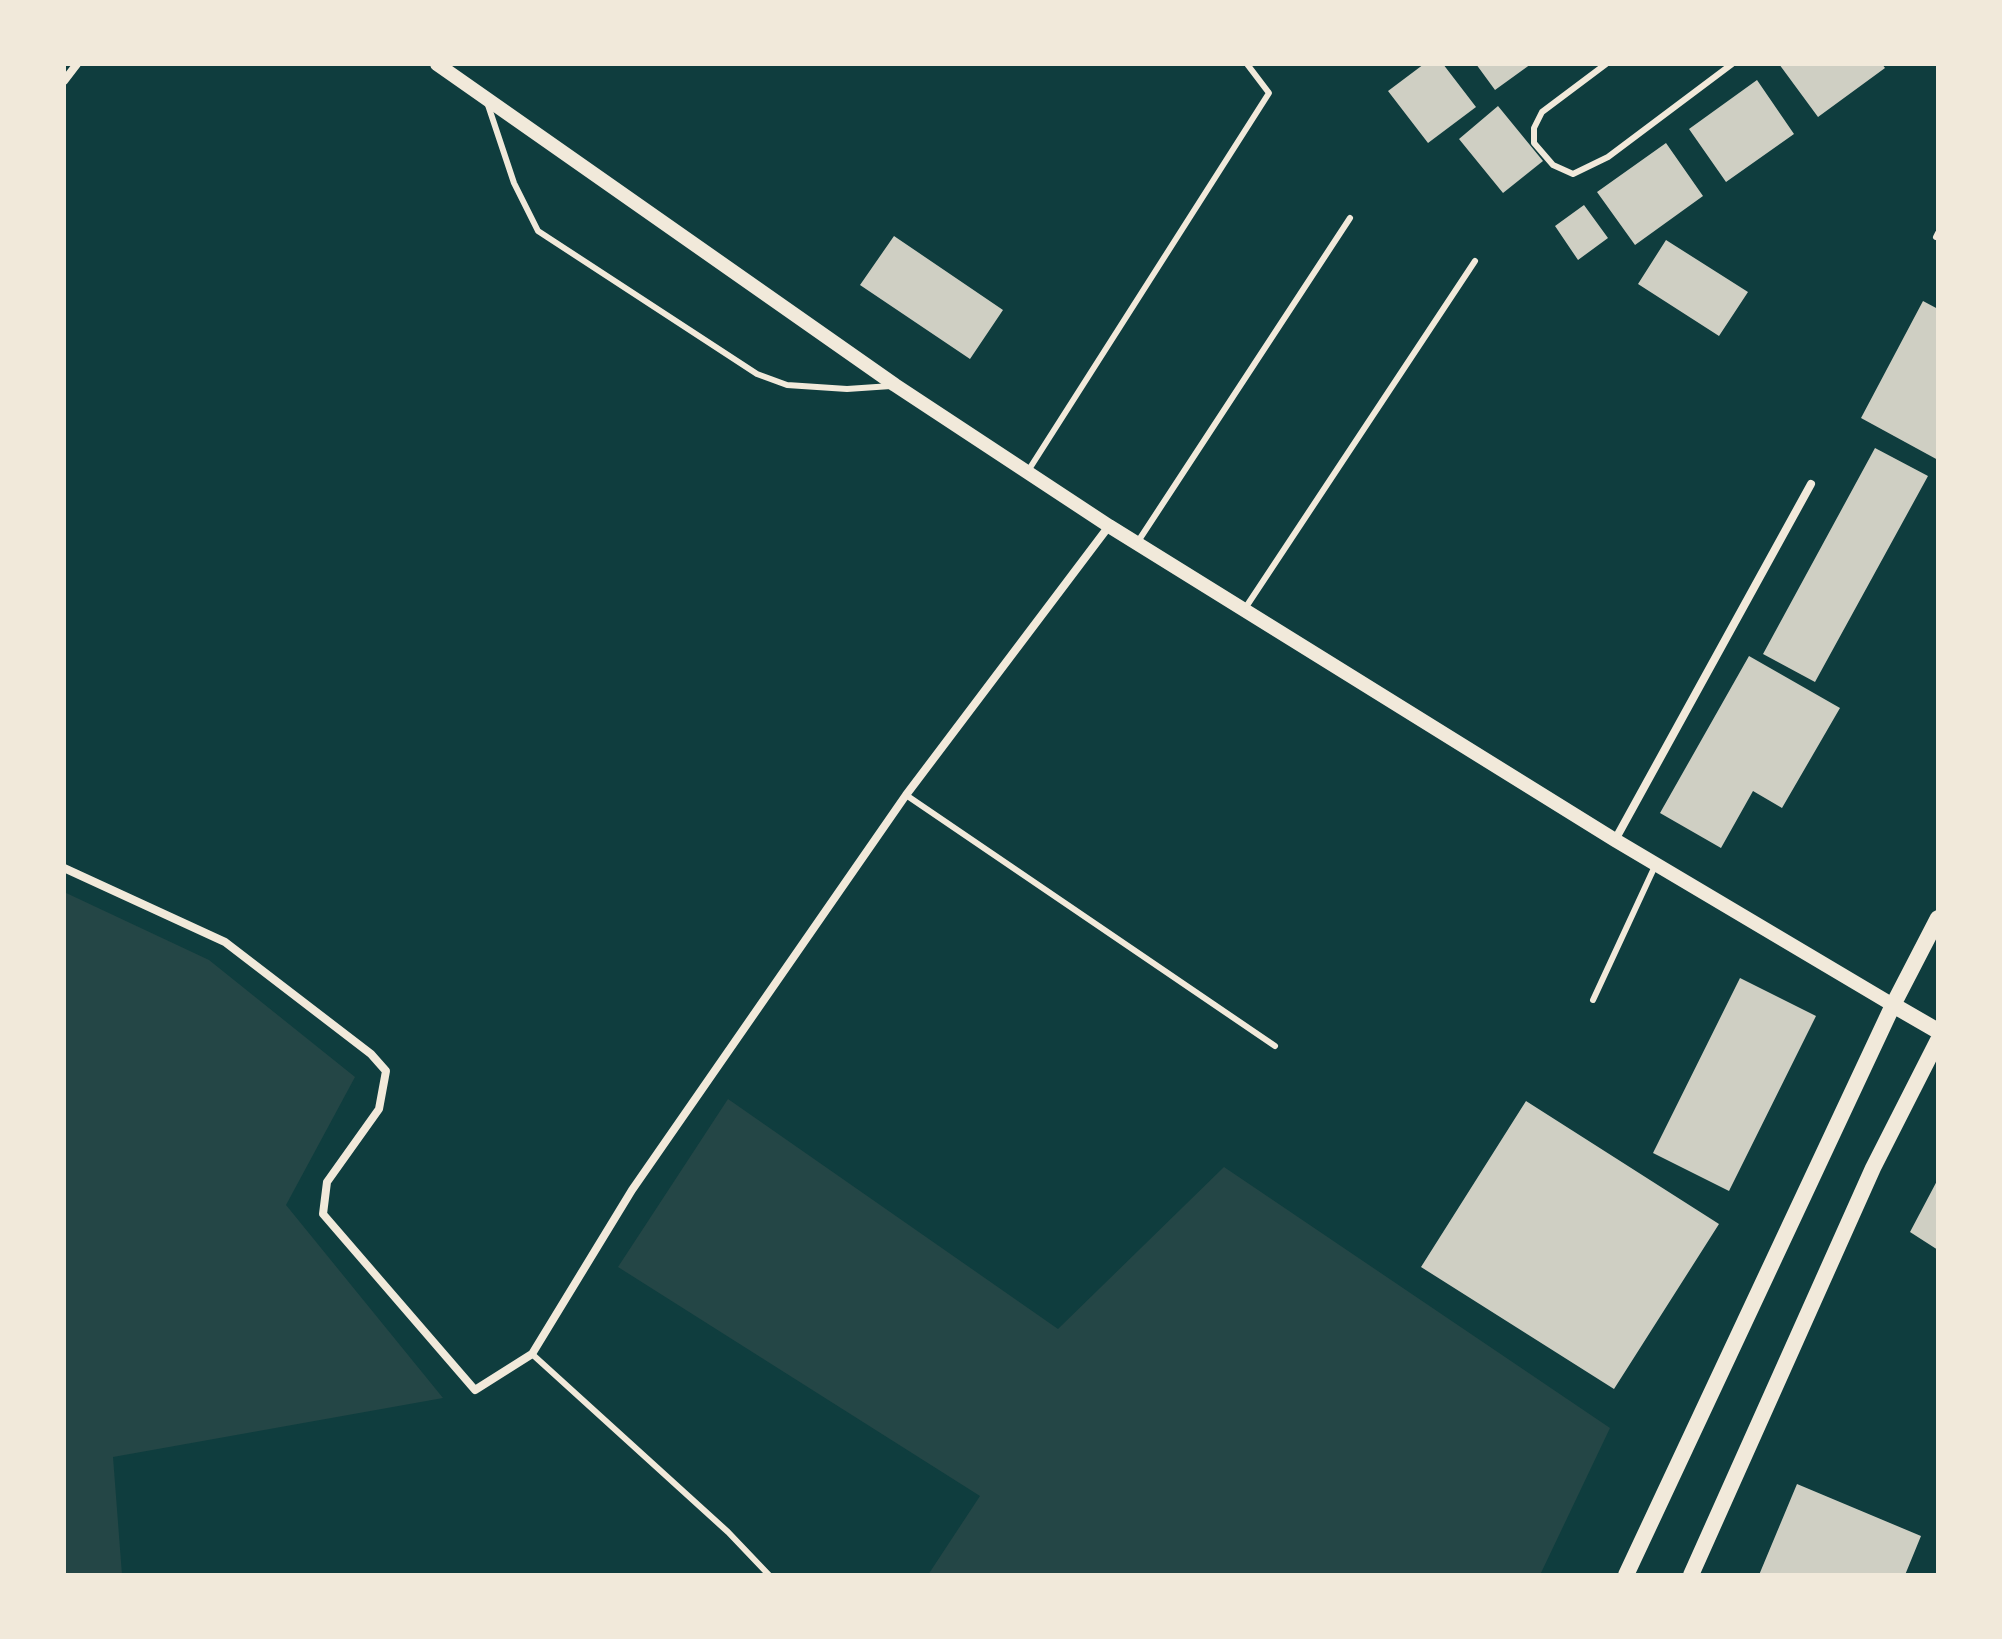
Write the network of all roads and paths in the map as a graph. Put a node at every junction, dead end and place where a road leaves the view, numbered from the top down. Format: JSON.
{"nodes":[{"id":1,"x":77,"y":64,"type":"edge"},
{"id":2,"x":437,"y":64,"type":"edge"},
{"id":3,"x":1247,"y":64,"type":"edge"},
{"id":4,"x":1606,"y":64,"type":"edge"},
{"id":5,"x":1732,"y":64,"type":"edge"},
{"id":6,"x":64,"y":81,"type":"edge"},
{"id":7,"x":486,"y":99,"type":"junction"},
{"id":8,"x":1350,"y":218,"type":"dead end"},
{"id":9,"x":1475,"y":261,"type":"dead end"},
{"id":10,"x":895,"y":385,"type":"junction"},
{"id":11,"x":1027,"y":472,"type":"junction"},
{"id":12,"x":1811,"y":484,"type":"dead end"},
{"id":13,"x":1109,"y":526,"type":"junction"},
{"id":14,"x":1136,"y":543,"type":"junction"},
{"id":15,"x":1244,"y":610,"type":"junction"},
{"id":16,"x":906,"y":795,"type":"junction"},
{"id":17,"x":1615,"y":840,"type":"junction"},
{"id":18,"x":1657,"y":863,"type":"junction"},
{"id":19,"x":64,"y":868,"type":"edge"},
{"id":20,"x":1938,"y":918,"type":"edge"},
{"id":21,"x":1593,"y":1000,"type":"dead end"},
{"id":22,"x":1893,"y":1005,"type":"junction"},
{"id":23,"x":1938,"y":1031,"type":"edge"},
{"id":24,"x":1938,"y":1040,"type":"edge"},
{"id":25,"x":1275,"y":1046,"type":"dead end"},
{"id":26,"x":532,"y":1354,"type":"junction"},
{"id":27,"x":769,"y":1575,"type":"edge"},
{"id":28,"x":1626,"y":1575,"type":"edge"},
{"id":29,"x":1691,"y":1575,"type":"edge"}],
"edges":[{"from":1,"to":6,"type":"street"},
{"from":2,"to":7,"type":"street"},
{"from":3,"to":11,"type":"lane"},
{"from":4,"to":5,"type":"lane"},
{"from":7,"to":10,"type":"street"},
{"from":7,"to":10,"type":"lane"},
{"from":8,"to":14,"type":"lane"},
{"from":9,"to":15,"type":"lane"},
{"from":10,"to":11,"type":"street"},
{"from":11,"to":13,"type":"street"},
{"from":12,"to":17,"type":"street"},
{"from":13,"to":14,"type":"street"},
{"from":13,"to":16,"type":"street"},
{"from":14,"to":15,"type":"street"},
{"from":15,"to":17,"type":"street"},
{"from":16,"to":25,"type":"lane"},
{"from":16,"to":26,"type":"street"},
{"from":17,"to":18,"type":"street"},
{"from":18,"to":21,"type":"lane"},
{"from":18,"to":22,"type":"street"},
{"from":19,"to":26,"type":"street"},
{"from":20,"to":22,"type":"main road"},
{"from":22,"to":23,"type":"main road"},
{"from":22,"to":28,"type":"main road"},
{"from":24,"to":29,"type":"main road"},
{"from":26,"to":27,"type":"lane"}]}
